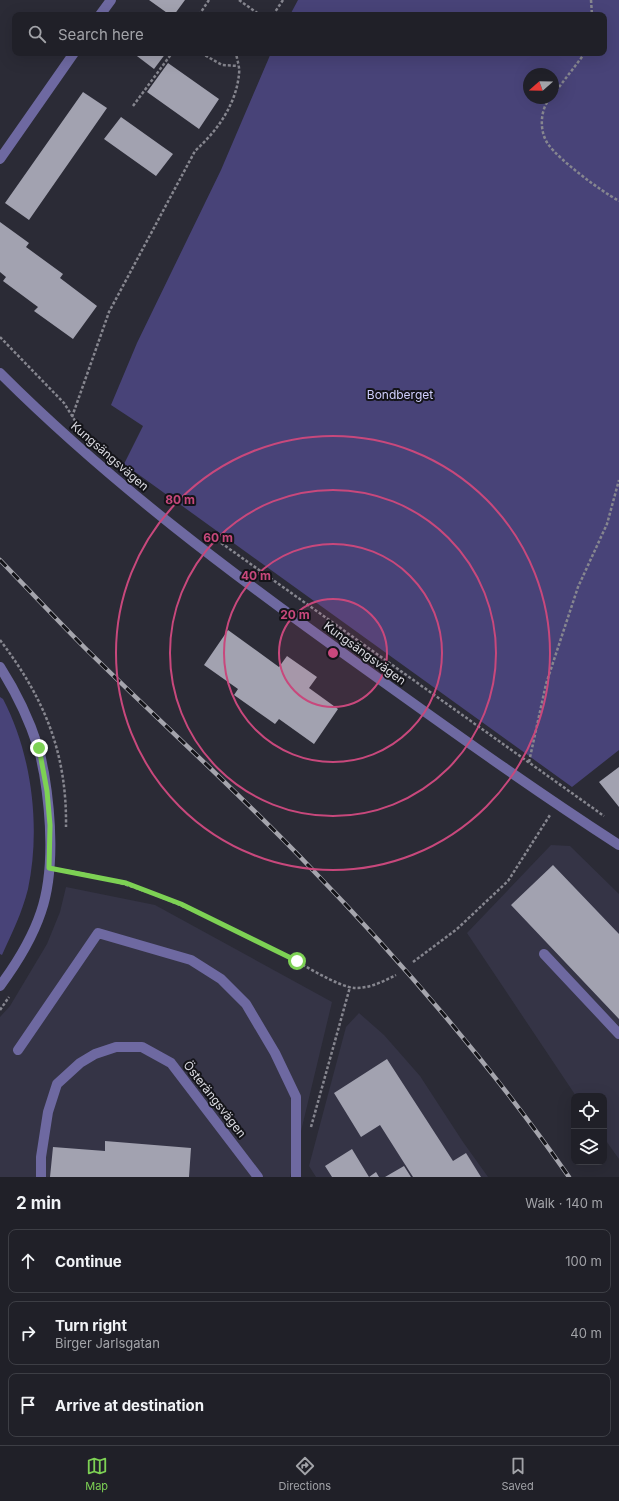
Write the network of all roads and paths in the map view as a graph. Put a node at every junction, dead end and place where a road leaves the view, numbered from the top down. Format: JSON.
{"nodes":[{"id":1,"x":209,"y":0,"type":"edge"},
{"id":2,"x":239,"y":0,"type":"edge"},
{"id":3,"x":282,"y":0,"type":"edge"},
{"id":4,"x":591,"y":0,"type":"edge"},
{"id":5,"x":107,"y":1,"type":"edge"},
{"id":6,"x":102,"y":12,"type":"edge"},
{"id":7,"x":201,"y":12,"type":"edge"},
{"id":8,"x":256,"y":12,"type":"edge"},
{"id":9,"x":275,"y":12,"type":"edge"},
{"id":10,"x":592,"y":12,"type":"edge"},
{"id":11,"x":72,"y":56,"type":"edge"},
{"id":12,"x":170,"y":56,"type":"edge"},
{"id":13,"x":206,"y":56,"type":"edge"},
{"id":14,"x":236,"y":56,"type":"edge"},
{"id":15,"x":583,"y":56,"type":"edge"},
{"id":16,"x":238,"y":66,"type":"junction"},
{"id":17,"x":559,"y":87,"type":"edge"},
{"id":18,"x":545,"y":104,"type":"edge"},
{"id":19,"x":133,"y":106,"type":"dead end"},
{"id":20,"x":0,"y":159,"type":"edge"},
{"id":21,"x":619,"y":201,"type":"edge"},
{"id":22,"x":0,"y":337,"type":"edge"},
{"id":23,"x":0,"y":373,"type":"edge"},
{"id":24,"x":72,"y":417,"type":"junction"},
{"id":25,"x":82,"y":429,"type":"dead end"},
{"id":26,"x":619,"y":480,"type":"edge"},
{"id":27,"x":213,"y":537,"type":"dead end"},
{"id":28,"x":0,"y":668,"type":"edge"},
{"id":29,"x":3,"y":680,"type":"edge"},
{"id":30,"x":529,"y":762,"type":"junction"},
{"id":31,"x":568,"y":790,"type":"junction"},
{"id":32,"x":557,"y":805,"type":"junction"},
{"id":33,"x":606,"y":818,"type":"dead end"},
{"id":34,"x":619,"y":845,"type":"edge"},
{"id":35,"x":49,"y":868,"type":"junction"},
{"id":36,"x":544,"y":954,"type":"dead end"},
{"id":37,"x":413,"y":962,"type":"dead end"},
{"id":38,"x":396,"y":975,"type":"dead end"},
{"id":39,"x":0,"y":986,"type":"edge"},
{"id":40,"x":350,"y":987,"type":"junction"},
{"id":41,"x":619,"y":1034,"type":"edge"},
{"id":42,"x":18,"y":1050,"type":"dead end"},
{"id":43,"x":311,"y":1128,"type":"dead end"},
{"id":44,"x":41,"y":1177,"type":"edge"},
{"id":45,"x":258,"y":1177,"type":"edge"},
{"id":46,"x":296,"y":1177,"type":"edge"}],
"edges":[{"from":1,"to":7,"type":"path"},
{"from":2,"to":8,"type":"path"},
{"from":3,"to":9,"type":"path"},
{"from":4,"to":10,"type":"path"},
{"from":5,"to":6,"type":"street"},
{"from":11,"to":20,"type":"street"},
{"from":12,"to":19,"type":"path"},
{"from":13,"to":16,"type":"path"},
{"from":14,"to":16,"type":"path"},
{"from":15,"to":17,"type":"path"},
{"from":16,"to":24,"type":"path"},
{"from":18,"to":21,"type":"path"},
{"from":22,"to":24,"type":"path"},
{"from":23,"to":32,"type":"street","name":"Kungsängsvägen"},
{"from":24,"to":25,"type":"path"},
{"from":26,"to":30,"type":"path"},
{"from":27,"to":30,"type":"path"},
{"from":28,"to":29,"type":"street"},
{"from":29,"to":35,"type":"street"},
{"from":30,"to":31,"type":"path"},
{"from":31,"to":32,"type":"path"},
{"from":31,"to":33,"type":"path"},
{"from":32,"to":34,"type":"street","name":"Kungsängsvägen"},
{"from":32,"to":37,"type":"path"},
{"from":35,"to":39,"type":"street"},
{"from":35,"to":40,"type":"path"},
{"from":36,"to":41,"type":"street"},
{"from":38,"to":40,"type":"path"},
{"from":40,"to":43,"type":"path"},
{"from":42,"to":46,"type":"street"},
{"from":44,"to":45,"type":"street","name":"Österängsvägen"}]}
